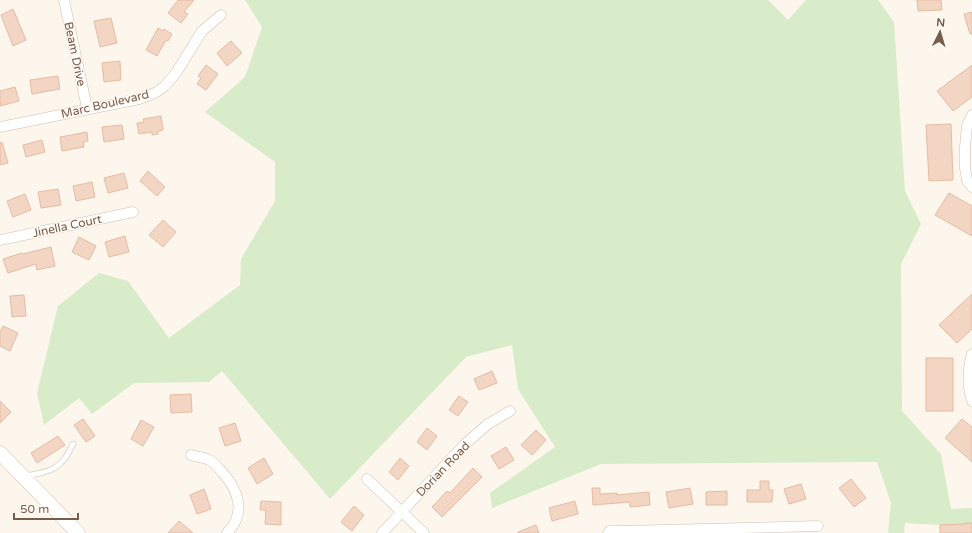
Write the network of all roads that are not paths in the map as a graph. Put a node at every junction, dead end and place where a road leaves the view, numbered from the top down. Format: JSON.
{"nodes":[{"id":1,"x":64,"y":0,"type":"edge"},
{"id":2,"x":221,"y":15,"type":"dead end"},
{"id":3,"x":87,"y":108,"type":"junction"},
{"id":4,"x":972,"y":115,"type":"edge"},
{"id":5,"x":0,"y":127,"type":"edge"},
{"id":6,"x":972,"y":187,"type":"edge"},
{"id":7,"x":134,"y":212,"type":"dead end"},
{"id":8,"x":0,"y":240,"type":"edge"},
{"id":9,"x":972,"y":354,"type":"edge"},
{"id":10,"x":972,"y":401,"type":"edge"},
{"id":11,"x":510,"y":411,"type":"dead end"},
{"id":12,"x":73,"y":444,"type":"dead end"},
{"id":13,"x":0,"y":453,"type":"edge"},
{"id":14,"x":192,"y":455,"type":"dead end"},
{"id":15,"x":22,"y":477,"type":"junction"},
{"id":16,"x":366,"y":479,"type":"dead end"},
{"id":17,"x":402,"y":512,"type":"junction"},
{"id":18,"x":818,"y":526,"type":"dead end"},
{"id":19,"x":78,"y":533,"type":"edge"},
{"id":20,"x":227,"y":533,"type":"edge"},
{"id":21,"x":382,"y":533,"type":"edge"},
{"id":22,"x":424,"y":533,"type":"edge"},
{"id":23,"x":608,"y":533,"type":"edge"}],
"edges":[{"from":1,"to":3,"type":"street","name":"Beam Drive"},
{"from":2,"to":3,"type":"street","name":"Marc Boulevard"},
{"from":3,"to":5,"type":"street","name":"Marc Boulevard"},
{"from":4,"to":6,"type":"street"},
{"from":7,"to":8,"type":"street","name":"Jinella Court"},
{"from":9,"to":10,"type":"street"},
{"from":11,"to":17,"type":"street","name":"Dorian Road"},
{"from":12,"to":15,"type":"lane"},
{"from":13,"to":15,"type":"street"},
{"from":14,"to":20,"type":"street"},
{"from":15,"to":19,"type":"street"},
{"from":16,"to":17,"type":"street"},
{"from":17,"to":21,"type":"street","name":"Dorian Road"},
{"from":17,"to":22,"type":"street"},
{"from":18,"to":23,"type":"street"}]}
